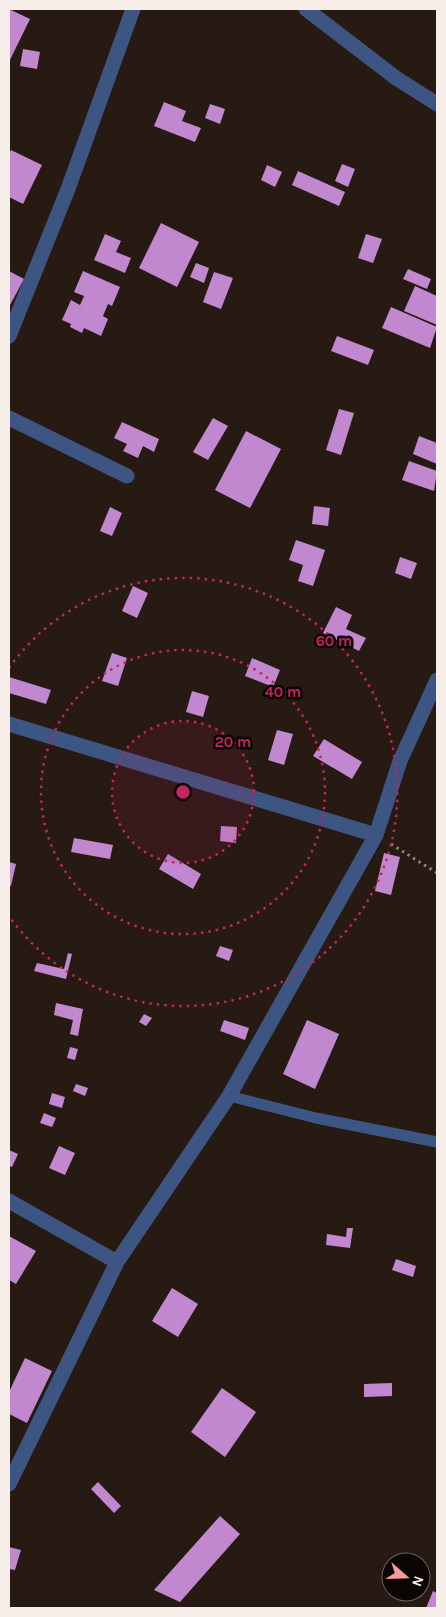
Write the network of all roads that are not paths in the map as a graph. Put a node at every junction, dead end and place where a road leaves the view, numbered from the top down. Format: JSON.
{"nodes":[{"id":1,"x":133,"y":9,"type":"edge"},
{"id":2,"x":306,"y":9,"type":"edge"},
{"id":3,"x":437,"y":104,"type":"edge"},
{"id":4,"x":9,"y":336,"type":"edge"},
{"id":5,"x":9,"y":418,"type":"edge"},
{"id":6,"x":128,"y":476,"type":"dead end"},
{"id":7,"x":437,"y":680,"type":"edge"},
{"id":8,"x":9,"y":724,"type":"edge"},
{"id":9,"x":376,"y":835,"type":"junction"},
{"id":10,"x":229,"y":1096,"type":"junction"},
{"id":11,"x":437,"y":1142,"type":"edge"},
{"id":12,"x":9,"y":1201,"type":"edge"},
{"id":13,"x":117,"y":1262,"type":"junction"},
{"id":14,"x":9,"y":1484,"type":"edge"}],
"edges":[{"from":1,"to":4,"type":"street"},
{"from":2,"to":3,"type":"street"},
{"from":5,"to":6,"type":"street"},
{"from":7,"to":9,"type":"street"},
{"from":8,"to":9,"type":"street"},
{"from":9,"to":10,"type":"street"},
{"from":10,"to":11,"type":"lane"},
{"from":10,"to":13,"type":"street"},
{"from":12,"to":13,"type":"street"},
{"from":13,"to":14,"type":"street"}]}
